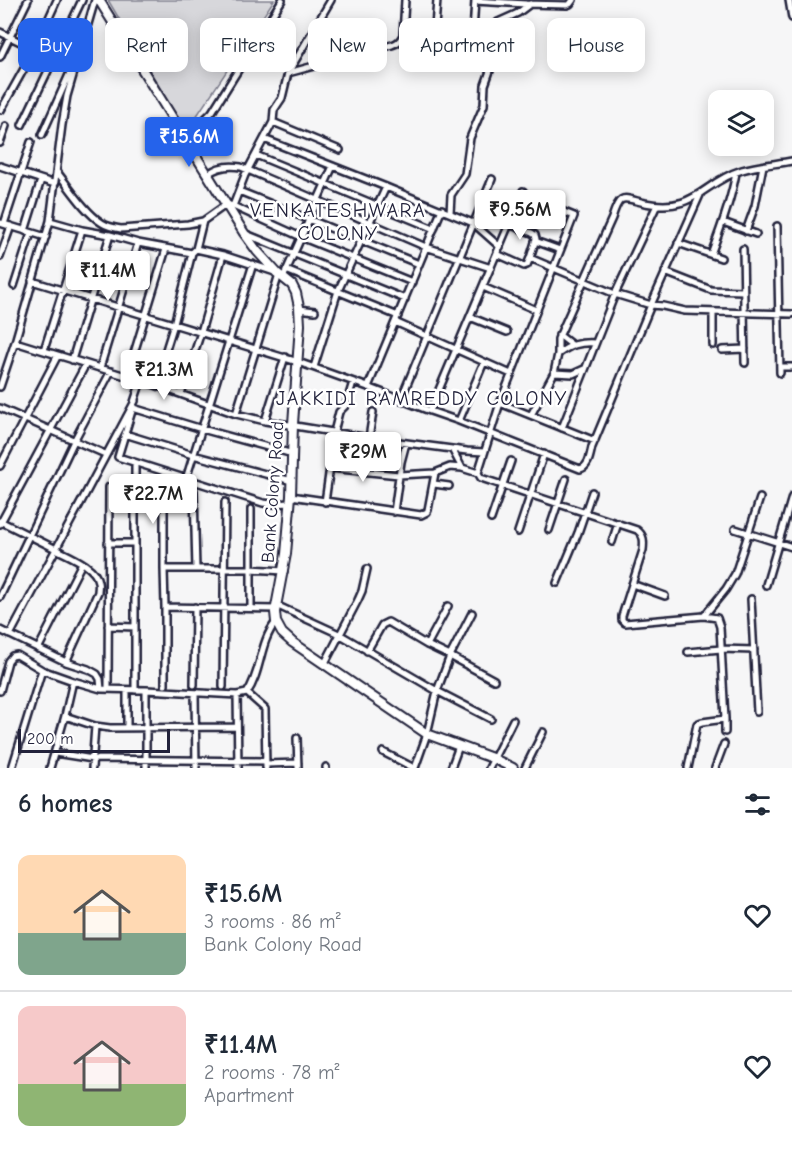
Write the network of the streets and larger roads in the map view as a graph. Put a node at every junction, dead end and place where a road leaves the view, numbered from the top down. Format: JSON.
{"nodes":[{"id":1,"x":28,"y":0,"type":"edge"},
{"id":2,"x":57,"y":0,"type":"edge"},
{"id":3,"x":82,"y":0,"type":"edge"},
{"id":4,"x":97,"y":0,"type":"edge"},
{"id":5,"x":282,"y":0,"type":"edge"},
{"id":6,"x":332,"y":0,"type":"edge"},
{"id":7,"x":405,"y":0,"type":"edge"},
{"id":8,"x":437,"y":0,"type":"edge"},
{"id":9,"x":475,"y":0,"type":"edge"},
{"id":10,"x":573,"y":0,"type":"edge"},
{"id":11,"x":789,"y":0,"type":"edge"},
{"id":12,"x":530,"y":4,"type":"junction"},
{"id":13,"x":49,"y":18,"type":"edge"},
{"id":14,"x":74,"y":18,"type":"edge"},
{"id":15,"x":91,"y":18,"type":"edge"},
{"id":16,"x":436,"y":18,"type":"edge"},
{"id":17,"x":474,"y":18,"type":"edge"},
{"id":18,"x":792,"y":18,"type":"edge"},
{"id":19,"x":0,"y":32,"type":"edge"},
{"id":20,"x":11,"y":37,"type":"junction"},
{"id":21,"x":18,"y":40,"type":"edge"},
{"id":22,"x":0,"y":57,"type":"edge"},
{"id":23,"x":22,"y":72,"type":"edge"},
{"id":24,"x":48,"y":72,"type":"edge"},
{"id":25,"x":72,"y":72,"type":"edge"},
{"id":26,"x":72,"y":72,"type":"edge"},
{"id":27,"x":288,"y":73,"type":"junction"},
{"id":28,"x":1,"y":110,"type":"edge"},
{"id":29,"x":273,"y":122,"type":"junction"},
{"id":30,"x":22,"y":125,"type":"dead end"},
{"id":31,"x":6,"y":126,"type":"dead end"},
{"id":32,"x":42,"y":135,"type":"dead end"},
{"id":33,"x":264,"y":139,"type":"junction"},
{"id":34,"x":31,"y":142,"type":"dead end"},
{"id":35,"x":0,"y":143,"type":"edge"},
{"id":36,"x":189,"y":143,"type":"junction"},
{"id":37,"x":340,"y":150,"type":"dead end"},
{"id":38,"x":256,"y":155,"type":"junction"},
{"id":39,"x":792,"y":161,"type":"edge"},
{"id":40,"x":0,"y":166,"type":"edge"},
{"id":41,"x":333,"y":166,"type":"junction"},
{"id":42,"x":763,"y":166,"type":"junction"},
{"id":43,"x":247,"y":171,"type":"junction"},
{"id":44,"x":57,"y":172,"type":"junction"},
{"id":45,"x":21,"y":173,"type":"junction"},
{"id":46,"x":736,"y":173,"type":"junction"},
{"id":47,"x":208,"y":174,"type":"junction"},
{"id":48,"x":492,"y":179,"type":"dead end"},
{"id":49,"x":41,"y":180,"type":"junction"},
{"id":50,"x":55,"y":184,"type":"junction"},
{"id":51,"x":325,"y":184,"type":"junction"},
{"id":52,"x":386,"y":187,"type":"junction"},
{"id":53,"x":239,"y":191,"type":"junction"},
{"id":54,"x":700,"y":195,"type":"junction"},
{"id":55,"x":317,"y":201,"type":"junction"},
{"id":56,"x":230,"y":205,"type":"junction"},
{"id":57,"x":377,"y":205,"type":"junction"},
{"id":58,"x":657,"y":205,"type":"junction"},
{"id":59,"x":442,"y":209,"type":"junction"},
{"id":60,"x":450,"y":213,"type":"junction"},
{"id":61,"x":309,"y":219,"type":"junction"},
{"id":62,"x":50,"y":221,"type":"junction"},
{"id":63,"x":203,"y":221,"type":"junction"},
{"id":64,"x":723,"y":222,"type":"junction"},
{"id":65,"x":2,"y":223,"type":"edge"},
{"id":66,"x":369,"y":223,"type":"junction"},
{"id":67,"x":473,"y":223,"type":"junction"},
{"id":68,"x":510,"y":224,"type":"junction"},
{"id":69,"x":777,"y":225,"type":"dead end"},
{"id":70,"x":11,"y":226,"type":"junction"},
{"id":71,"x":434,"y":229,"type":"junction"},
{"id":72,"x":82,"y":230,"type":"junction"},
{"id":73,"x":746,"y":231,"type":"junction"},
{"id":74,"x":28,"y":232,"type":"junction"},
{"id":75,"x":244,"y":233,"type":"junction"},
{"id":76,"x":756,"y":234,"type":"dead end"},
{"id":77,"x":110,"y":235,"type":"junction"},
{"id":78,"x":46,"y":237,"type":"junction"},
{"id":79,"x":301,"y":237,"type":"junction"},
{"id":80,"x":361,"y":240,"type":"junction"},
{"id":81,"x":535,"y":241,"type":"junction"},
{"id":82,"x":138,"y":243,"type":"junction"},
{"id":83,"x":678,"y":243,"type":"junction"},
{"id":84,"x":426,"y":247,"type":"junction"},
{"id":85,"x":500,"y":247,"type":"junction"},
{"id":86,"x":166,"y":249,"type":"junction"},
{"id":87,"x":743,"y":249,"type":"dead end"},
{"id":88,"x":560,"y":250,"type":"junction"},
{"id":89,"x":194,"y":251,"type":"junction"},
{"id":90,"x":294,"y":253,"type":"junction"},
{"id":91,"x":497,"y":254,"type":"junction"},
{"id":92,"x":711,"y":254,"type":"junction"},
{"id":93,"x":223,"y":255,"type":"junction"},
{"id":94,"x":0,"y":257,"type":"edge"},
{"id":95,"x":353,"y":258,"type":"junction"},
{"id":96,"x":459,"y":258,"type":"junction"},
{"id":97,"x":530,"y":258,"type":"junction"},
{"id":98,"x":721,"y":258,"type":"dead end"},
{"id":99,"x":253,"y":264,"type":"junction"},
{"id":100,"x":419,"y":264,"type":"junction"},
{"id":101,"x":554,"y":267,"type":"junction"},
{"id":102,"x":491,"y":268,"type":"junction"},
{"id":103,"x":665,"y":272,"type":"junction"},
{"id":104,"x":282,"y":274,"type":"junction"},
{"id":105,"x":346,"y":274,"type":"junction"},
{"id":106,"x":32,"y":281,"type":"junction"},
{"id":107,"x":584,"y":281,"type":"junction"},
{"id":108,"x":412,"y":282,"type":"junction"},
{"id":109,"x":14,"y":286,"type":"dead end"},
{"id":110,"x":483,"y":287,"type":"junction"},
{"id":111,"x":63,"y":290,"type":"junction"},
{"id":112,"x":338,"y":291,"type":"junction"},
{"id":113,"x":743,"y":291,"type":"junction"},
{"id":114,"x":615,"y":294,"type":"junction"},
{"id":115,"x":91,"y":299,"type":"junction"},
{"id":116,"x":405,"y":299,"type":"junction"},
{"id":117,"x":651,"y":305,"type":"junction"},
{"id":118,"x":119,"y":307,"type":"junction"},
{"id":119,"x":299,"y":309,"type":"junction"},
{"id":120,"x":536,"y":310,"type":"junction"},
{"id":121,"x":315,"y":311,"type":"dead end"},
{"id":122,"x":713,"y":312,"type":"junction"},
{"id":123,"x":744,"y":314,"type":"junction"},
{"id":124,"x":779,"y":314,"type":"junction"},
{"id":125,"x":792,"y":314,"type":"edge"},
{"id":126,"x":146,"y":316,"type":"junction"},
{"id":127,"x":471,"y":317,"type":"junction"},
{"id":128,"x":396,"y":319,"type":"junction"},
{"id":129,"x":174,"y":324,"type":"junction"},
{"id":130,"x":201,"y":332,"type":"junction"},
{"id":131,"x":507,"y":332,"type":"dead end"},
{"id":132,"x":560,"y":335,"type":"junction"},
{"id":133,"x":427,"y":336,"type":"junction"},
{"id":134,"x":229,"y":341,"type":"junction"},
{"id":135,"x":15,"y":342,"type":"junction"},
{"id":136,"x":595,"y":343,"type":"junction"},
{"id":137,"x":572,"y":345,"type":"junction"},
{"id":138,"x":713,"y":345,"type":"dead end"},
{"id":139,"x":257,"y":349,"type":"junction"},
{"id":140,"x":745,"y":349,"type":"junction"},
{"id":141,"x":44,"y":350,"type":"junction"},
{"id":142,"x":457,"y":350,"type":"junction"},
{"id":143,"x":722,"y":350,"type":"dead end"},
{"id":144,"x":558,"y":354,"type":"junction"},
{"id":145,"x":58,"y":355,"type":"junction"},
{"id":146,"x":285,"y":357,"type":"junction"},
{"id":147,"x":72,"y":360,"type":"junction"},
{"id":148,"x":298,"y":362,"type":"junction"},
{"id":149,"x":484,"y":362,"type":"junction"},
{"id":150,"x":745,"y":363,"type":"dead end"},
{"id":151,"x":86,"y":364,"type":"junction"},
{"id":152,"x":314,"y":367,"type":"junction"},
{"id":153,"x":792,"y":367,"type":"edge"},
{"id":154,"x":100,"y":368,"type":"junction"},
{"id":155,"x":584,"y":369,"type":"junction"},
{"id":156,"x":111,"y":371,"type":"junction"},
{"id":157,"x":554,"y":373,"type":"junction"},
{"id":158,"x":511,"y":374,"type":"junction"},
{"id":159,"x":127,"y":376,"type":"junction"},
{"id":160,"x":141,"y":381,"type":"junction"},
{"id":161,"x":353,"y":381,"type":"junction"},
{"id":162,"x":155,"y":385,"type":"junction"},
{"id":163,"x":0,"y":387,"type":"edge"},
{"id":164,"x":368,"y":387,"type":"junction"},
{"id":165,"x":181,"y":394,"type":"junction"},
{"id":166,"x":401,"y":399,"type":"junction"},
{"id":167,"x":500,"y":403,"type":"junction"},
{"id":168,"x":134,"y":404,"type":"junction"},
{"id":169,"x":209,"y":405,"type":"junction"},
{"id":170,"x":0,"y":408,"type":"edge"},
{"id":171,"x":430,"y":411,"type":"junction"},
{"id":172,"x":373,"y":412,"type":"dead end"},
{"id":173,"x":236,"y":414,"type":"junction"},
{"id":174,"x":531,"y":415,"type":"junction"},
{"id":175,"x":25,"y":419,"type":"junction"},
{"id":176,"x":265,"y":421,"type":"junction"},
{"id":177,"x":459,"y":421,"type":"junction"},
{"id":178,"x":293,"y":424,"type":"junction"},
{"id":179,"x":562,"y":428,"type":"junction"},
{"id":180,"x":201,"y":429,"type":"junction"},
{"id":181,"x":50,"y":430,"type":"junction"},
{"id":182,"x":334,"y":432,"type":"junction"},
{"id":183,"x":490,"y":433,"type":"junction"},
{"id":184,"x":125,"y":434,"type":"junction"},
{"id":185,"x":369,"y":438,"type":"junction"},
{"id":186,"x":74,"y":441,"type":"junction"},
{"id":187,"x":595,"y":441,"type":"junction"},
{"id":188,"x":406,"y":443,"type":"junction"},
{"id":189,"x":452,"y":449,"type":"junction"},
{"id":190,"x":484,"y":452,"type":"junction"},
{"id":191,"x":332,"y":453,"type":"dead end"},
{"id":192,"x":105,"y":454,"type":"junction"},
{"id":193,"x":293,"y":454,"type":"junction"},
{"id":194,"x":544,"y":454,"type":"junction"},
{"id":195,"x":194,"y":455,"type":"junction"},
{"id":196,"x":511,"y":461,"type":"dead end"},
{"id":197,"x":135,"y":463,"type":"junction"},
{"id":198,"x":0,"y":466,"type":"edge"},
{"id":199,"x":330,"y":468,"type":"junction"},
{"id":200,"x":462,"y":468,"type":"junction"},
{"id":201,"x":435,"y":473,"type":"junction"},
{"id":202,"x":478,"y":473,"type":"junction"},
{"id":203,"x":399,"y":475,"type":"junction"},
{"id":204,"x":186,"y":479,"type":"junction"},
{"id":205,"x":566,"y":479,"type":"dead end"},
{"id":206,"x":164,"y":481,"type":"dead end"},
{"id":207,"x":292,"y":481,"type":"junction"},
{"id":208,"x":434,"y":484,"type":"junction"},
{"id":209,"x":503,"y":484,"type":"junction"},
{"id":210,"x":449,"y":486,"type":"dead end"},
{"id":211,"x":135,"y":487,"type":"junction"},
{"id":212,"x":194,"y":491,"type":"dead end"},
{"id":213,"x":592,"y":492,"type":"dead end"},
{"id":214,"x":531,"y":494,"type":"junction"},
{"id":215,"x":792,"y":497,"type":"edge"},
{"id":216,"x":760,"y":498,"type":"dead end"},
{"id":217,"x":290,"y":499,"type":"junction"},
{"id":218,"x":225,"y":502,"type":"dead end"},
{"id":219,"x":325,"y":502,"type":"junction"},
{"id":220,"x":558,"y":503,"type":"junction"},
{"id":221,"x":251,"y":509,"type":"dead end"},
{"id":222,"x":394,"y":512,"type":"junction"},
{"id":223,"x":585,"y":512,"type":"junction"},
{"id":224,"x":491,"y":519,"type":"dead end"},
{"id":225,"x":0,"y":522,"type":"edge"},
{"id":226,"x":618,"y":523,"type":"junction"},
{"id":227,"x":735,"y":529,"type":"dead end"},
{"id":228,"x":549,"y":530,"type":"dead end"},
{"id":229,"x":518,"y":532,"type":"dead end"},
{"id":230,"x":749,"y":533,"type":"junction"},
{"id":231,"x":28,"y":535,"type":"junction"},
{"id":232,"x":612,"y":542,"type":"dead end"},
{"id":233,"x":108,"y":543,"type":"junction"},
{"id":234,"x":135,"y":543,"type":"junction"},
{"id":235,"x":779,"y":543,"type":"junction"},
{"id":236,"x":792,"y":547,"type":"edge"},
{"id":237,"x":56,"y":549,"type":"junction"},
{"id":238,"x":82,"y":563,"type":"junction"},
{"id":239,"x":367,"y":568,"type":"dead end"},
{"id":240,"x":164,"y":569,"type":"junction"},
{"id":241,"x":196,"y":569,"type":"junction"},
{"id":242,"x":223,"y":569,"type":"junction"},
{"id":243,"x":251,"y":569,"type":"junction"},
{"id":244,"x":284,"y":571,"type":"junction"},
{"id":245,"x":557,"y":583,"type":"dead end"},
{"id":246,"x":632,"y":584,"type":"junction"},
{"id":247,"x":766,"y":585,"type":"dead end"},
{"id":248,"x":664,"y":596,"type":"dead end"},
{"id":249,"x":0,"y":597,"type":"edge"},
{"id":250,"x":751,"y":599,"type":"dead end"},
{"id":251,"x":165,"y":606,"type":"junction"},
{"id":252,"x":448,"y":606,"type":"dead end"},
{"id":253,"x":195,"y":607,"type":"junction"},
{"id":254,"x":276,"y":607,"type":"junction"},
{"id":255,"x":223,"y":608,"type":"junction"},
{"id":256,"x":251,"y":608,"type":"junction"},
{"id":257,"x":472,"y":613,"type":"dead end"},
{"id":258,"x":704,"y":616,"type":"junction"},
{"id":259,"x":276,"y":622,"type":"junction"},
{"id":260,"x":108,"y":626,"type":"junction"},
{"id":261,"x":135,"y":627,"type":"junction"},
{"id":262,"x":0,"y":630,"type":"edge"},
{"id":263,"x":10,"y":634,"type":"junction"},
{"id":264,"x":339,"y":634,"type":"junction"},
{"id":265,"x":427,"y":645,"type":"junction"},
{"id":266,"x":38,"y":649,"type":"junction"},
{"id":267,"x":721,"y":649,"type":"junction"},
{"id":268,"x":754,"y":650,"type":"junction"},
{"id":269,"x":367,"y":651,"type":"junction"},
{"id":270,"x":688,"y":652,"type":"dead end"},
{"id":271,"x":450,"y":656,"type":"junction"},
{"id":272,"x":66,"y":662,"type":"junction"},
{"id":273,"x":325,"y":663,"type":"junction"},
{"id":274,"x":42,"y":670,"type":"junction"},
{"id":275,"x":494,"y":680,"type":"dead end"},
{"id":276,"x":73,"y":681,"type":"junction"},
{"id":277,"x":165,"y":685,"type":"dead end"},
{"id":278,"x":194,"y":685,"type":"dead end"},
{"id":279,"x":223,"y":687,"type":"dead end"},
{"id":280,"x":101,"y":689,"type":"junction"},
{"id":281,"x":108,"y":689,"type":"junction"},
{"id":282,"x":127,"y":690,"type":"junction"},
{"id":283,"x":135,"y":690,"type":"junction"},
{"id":284,"x":146,"y":690,"type":"junction"},
{"id":285,"x":0,"y":691,"type":"edge"},
{"id":286,"x":437,"y":691,"type":"junction"},
{"id":287,"x":195,"y":693,"type":"junction"},
{"id":288,"x":247,"y":693,"type":"junction"},
{"id":289,"x":237,"y":694,"type":"junction"},
{"id":290,"x":757,"y":712,"type":"dead end"},
{"id":291,"x":65,"y":716,"type":"junction"},
{"id":292,"x":491,"y":719,"type":"dead end"},
{"id":293,"x":725,"y":719,"type":"junction"},
{"id":294,"x":513,"y":720,"type":"dead end"},
{"id":295,"x":95,"y":726,"type":"junction"},
{"id":296,"x":237,"y":727,"type":"junction"},
{"id":297,"x":127,"y":728,"type":"junction"},
{"id":298,"x":147,"y":728,"type":"junction"},
{"id":299,"x":195,"y":728,"type":"junction"},
{"id":300,"x":543,"y":732,"type":"dead end"},
{"id":301,"x":725,"y":732,"type":"dead end"},
{"id":302,"x":427,"y":734,"type":"junction"},
{"id":303,"x":297,"y":738,"type":"dead end"},
{"id":304,"x":724,"y":744,"type":"dead end"},
{"id":305,"x":459,"y":746,"type":"junction"},
{"id":306,"x":384,"y":752,"type":"dead end"},
{"id":307,"x":55,"y":753,"type":"junction"},
{"id":308,"x":492,"y":758,"type":"junction"},
{"id":309,"x":93,"y":759,"type":"junction"},
{"id":310,"x":147,"y":760,"type":"junction"},
{"id":311,"x":196,"y":760,"type":"junction"},
{"id":312,"x":266,"y":764,"type":"edge"},
{"id":313,"x":238,"y":765,"type":"edge"},
{"id":314,"x":298,"y":765,"type":"edge"},
{"id":315,"x":12,"y":768,"type":"edge"},
{"id":316,"x":50,"y":768,"type":"edge"},
{"id":317,"x":92,"y":768,"type":"edge"},
{"id":318,"x":146,"y":768,"type":"edge"},
{"id":319,"x":196,"y":768,"type":"edge"},
{"id":320,"x":415,"y":768,"type":"edge"},
{"id":321,"x":451,"y":768,"type":"edge"},
{"id":322,"x":489,"y":768,"type":"edge"},
{"id":323,"x":513,"y":768,"type":"edge"},
{"id":324,"x":525,"y":768,"type":"edge"},
{"id":325,"x":688,"y":768,"type":"edge"},
{"id":326,"x":715,"y":768,"type":"edge"}],
"edges":[{"from":1,"to":20,"type":"street"},
{"from":2,"to":13,"type":"street"},
{"from":3,"to":14,"type":"street"},
{"from":4,"to":15,"type":"street"},
{"from":4,"to":36,"type":"street","name":"Bank Colony Road"},
{"from":5,"to":36,"type":"street"},
{"from":6,"to":27,"type":"street"},
{"from":7,"to":27,"type":"street"},
{"from":8,"to":16,"type":"street"},
{"from":9,"to":12,"type":"street"},
{"from":9,"to":17,"type":"street"},
{"from":10,"to":12,"type":"street"},
{"from":11,"to":18,"type":"street"},
{"from":12,"to":60,"type":"street"},
{"from":19,"to":20,"type":"street"},
{"from":20,"to":21,"type":"street"},
{"from":20,"to":22,"type":"street"},
{"from":23,"to":28,"type":"street"},
{"from":24,"to":30,"type":"street"},
{"from":25,"to":32,"type":"street"},
{"from":26,"to":44,"type":"street"},
{"from":27,"to":29,"type":"street"},
{"from":29,"to":33,"type":"street"},
{"from":29,"to":37,"type":"street"},
{"from":31,"to":35,"type":"street"},
{"from":33,"to":38,"type":"street"},
{"from":33,"to":41,"type":"street"},
{"from":34,"to":45,"type":"street"},
{"from":36,"to":47,"type":"street","name":"Bank Colony Road"},
{"from":38,"to":43,"type":"street"},
{"from":38,"to":51,"type":"street"},
{"from":39,"to":42,"type":"street"},
{"from":40,"to":45,"type":"street"},
{"from":41,"to":51,"type":"street"},
{"from":41,"to":52,"type":"street"},
{"from":42,"to":46,"type":"street"},
{"from":42,"to":73,"type":"street"},
{"from":43,"to":47,"type":"street"},
{"from":43,"to":53,"type":"street"},
{"from":43,"to":55,"type":"street"},
{"from":44,"to":50,"type":"street"},
{"from":44,"to":63,"type":"street"},
{"from":45,"to":49,"type":"street"},
{"from":45,"to":65,"type":"street"},
{"from":46,"to":54,"type":"street"},
{"from":46,"to":64,"type":"street"},
{"from":47,"to":56,"type":"street","name":"Bank Colony Road"},
{"from":48,"to":67,"type":"street"},
{"from":49,"to":50,"type":"street"},
{"from":49,"to":74,"type":"street"},
{"from":50,"to":62,"type":"street"},
{"from":51,"to":55,"type":"street"},
{"from":51,"to":57,"type":"street"},
{"from":52,"to":57,"type":"street"},
{"from":52,"to":59,"type":"street"},
{"from":53,"to":56,"type":"street"},
{"from":53,"to":61,"type":"street"},
{"from":54,"to":58,"type":"street"},
{"from":54,"to":83,"type":"street"},
{"from":55,"to":61,"type":"street"},
{"from":55,"to":66,"type":"street"},
{"from":56,"to":63,"type":"street"},
{"from":56,"to":75,"type":"street","name":"Bank Colony Road"},
{"from":56,"to":79,"type":"street"},
{"from":57,"to":66,"type":"street"},
{"from":57,"to":71,"type":"street"},
{"from":58,"to":107,"type":"street"},
{"from":58,"to":114,"type":"street"},
{"from":59,"to":60,"type":"street"},
{"from":59,"to":71,"type":"street"},
{"from":60,"to":67,"type":"street"},
{"from":61,"to":79,"type":"street"},
{"from":61,"to":80,"type":"street"},
{"from":62,"to":72,"type":"street"},
{"from":62,"to":78,"type":"street"},
{"from":63,"to":89,"type":"street"},
{"from":64,"to":73,"type":"street"},
{"from":64,"to":92,"type":"street"},
{"from":65,"to":70,"type":"street"},
{"from":66,"to":80,"type":"street"},
{"from":66,"to":84,"type":"street"},
{"from":67,"to":85,"type":"street"},
{"from":67,"to":96,"type":"street"},
{"from":68,"to":81,"type":"street"},
{"from":68,"to":85,"type":"street"},
{"from":68,"to":88,"type":"street"},
{"from":69,"to":124,"type":"street"},
{"from":70,"to":74,"type":"street"},
{"from":70,"to":94,"type":"street"},
{"from":71,"to":84,"type":"street"},
{"from":72,"to":77,"type":"street"},
{"from":72,"to":111,"type":"street"},
{"from":73,"to":76,"type":"street"},
{"from":74,"to":78,"type":"street"},
{"from":74,"to":109,"type":"street"},
{"from":75,"to":90,"type":"street"},
{"from":75,"to":104,"type":"street","name":"Bank Colony Road"},
{"from":77,"to":82,"type":"street"},
{"from":77,"to":115,"type":"street"},
{"from":78,"to":106,"type":"street"},
{"from":79,"to":90,"type":"street"},
{"from":79,"to":95,"type":"street"},
{"from":80,"to":95,"type":"street"},
{"from":80,"to":100,"type":"street"},
{"from":81,"to":88,"type":"street"},
{"from":81,"to":97,"type":"street"},
{"from":82,"to":86,"type":"street"},
{"from":82,"to":118,"type":"street"},
{"from":83,"to":92,"type":"street"},
{"from":83,"to":103,"type":"street"},
{"from":84,"to":96,"type":"street"},
{"from":84,"to":100,"type":"street"},
{"from":85,"to":91,"type":"street"},
{"from":86,"to":89,"type":"street"},
{"from":86,"to":126,"type":"street"},
{"from":87,"to":113,"type":"street"},
{"from":88,"to":101,"type":"street"},
{"from":89,"to":93,"type":"street"},
{"from":89,"to":129,"type":"street"},
{"from":90,"to":104,"type":"street"},
{"from":90,"to":105,"type":"street"},
{"from":91,"to":97,"type":"street"},
{"from":91,"to":102,"type":"street"},
{"from":92,"to":98,"type":"street"},
{"from":93,"to":99,"type":"street"},
{"from":93,"to":130,"type":"street"},
{"from":95,"to":105,"type":"street"},
{"from":95,"to":108,"type":"street"},
{"from":96,"to":102,"type":"street"},
{"from":96,"to":133,"type":"street"},
{"from":97,"to":101,"type":"street"},
{"from":99,"to":104,"type":"street"},
{"from":99,"to":134,"type":"street"},
{"from":100,"to":108,"type":"street"},
{"from":101,"to":107,"type":"street"},
{"from":101,"to":120,"type":"street"},
{"from":102,"to":110,"type":"street"},
{"from":103,"to":113,"type":"street"},
{"from":103,"to":117,"type":"street"},
{"from":104,"to":112,"type":"street"},
{"from":104,"to":119,"type":"street","name":"Bank Colony Road"},
{"from":104,"to":139,"type":"street"},
{"from":105,"to":112,"type":"street"},
{"from":105,"to":116,"type":"street"},
{"from":106,"to":111,"type":"street"},
{"from":106,"to":135,"type":"street"},
{"from":107,"to":114,"type":"street"},
{"from":107,"to":132,"type":"street"},
{"from":108,"to":116,"type":"street"},
{"from":110,"to":120,"type":"street"},
{"from":110,"to":127,"type":"street"},
{"from":111,"to":115,"type":"street"},
{"from":111,"to":141,"type":"street"},
{"from":112,"to":128,"type":"street"},
{"from":112,"to":152,"type":"street"},
{"from":113,"to":123,"type":"street"},
{"from":114,"to":117,"type":"street"},
{"from":114,"to":136,"type":"street"},
{"from":115,"to":118,"type":"street"},
{"from":115,"to":147,"type":"street"},
{"from":116,"to":128,"type":"street"},
{"from":117,"to":122,"type":"street"},
{"from":117,"to":187,"type":"street"},
{"from":118,"to":126,"type":"street"},
{"from":118,"to":154,"type":"street"},
{"from":119,"to":121,"type":"street"},
{"from":119,"to":148,"type":"street","name":"Bank Colony Road"},
{"from":120,"to":158,"type":"street"},
{"from":122,"to":123,"type":"street"},
{"from":122,"to":138,"type":"street"},
{"from":123,"to":124,"type":"street"},
{"from":123,"to":140,"type":"street"},
{"from":124,"to":125,"type":"street"},
{"from":124,"to":153,"type":"street"},
{"from":126,"to":129,"type":"street"},
{"from":126,"to":159,"type":"street"},
{"from":127,"to":131,"type":"street"},
{"from":127,"to":142,"type":"street"},
{"from":128,"to":133,"type":"street"},
{"from":128,"to":164,"type":"street"},
{"from":129,"to":130,"type":"street"},
{"from":129,"to":162,"type":"street"},
{"from":130,"to":134,"type":"street"},
{"from":130,"to":165,"type":"street"},
{"from":132,"to":137,"type":"street"},
{"from":132,"to":144,"type":"street"},
{"from":133,"to":142,"type":"street"},
{"from":133,"to":166,"type":"street"},
{"from":134,"to":139,"type":"street"},
{"from":134,"to":169,"type":"street"},
{"from":135,"to":141,"type":"street"},
{"from":135,"to":163,"type":"street"},
{"from":136,"to":137,"type":"street"},
{"from":136,"to":155,"type":"street"},
{"from":137,"to":144,"type":"street"},
{"from":139,"to":146,"type":"street"},
{"from":139,"to":173,"type":"street"},
{"from":140,"to":143,"type":"street"},
{"from":140,"to":150,"type":"street"},
{"from":141,"to":145,"type":"street"},
{"from":142,"to":149,"type":"street"},
{"from":142,"to":171,"type":"street"},
{"from":144,"to":157,"type":"street"},
{"from":145,"to":147,"type":"street"},
{"from":145,"to":175,"type":"street"},
{"from":146,"to":148,"type":"street"},
{"from":146,"to":176,"type":"street"},
{"from":147,"to":151,"type":"street"},
{"from":148,"to":152,"type":"street"},
{"from":148,"to":178,"type":"street","name":"Bank Colony Road"},
{"from":149,"to":158,"type":"street"},
{"from":149,"to":177,"type":"street"},
{"from":151,"to":154,"type":"street"},
{"from":151,"to":181,"type":"street"},
{"from":152,"to":161,"type":"street"},
{"from":154,"to":156,"type":"street"},
{"from":155,"to":157,"type":"street"},
{"from":155,"to":179,"type":"street"},
{"from":156,"to":159,"type":"street"},
{"from":156,"to":186,"type":"street"},
{"from":157,"to":174,"type":"street"},
{"from":158,"to":167,"type":"street"},
{"from":159,"to":160,"type":"street"},
{"from":160,"to":162,"type":"street"},
{"from":160,"to":168,"type":"street"},
{"from":161,"to":164,"type":"street"},
{"from":161,"to":182,"type":"street"},
{"from":162,"to":165,"type":"street"},
{"from":164,"to":166,"type":"street"},
{"from":165,"to":169,"type":"street"},
{"from":166,"to":171,"type":"street"},
{"from":167,"to":174,"type":"street"},
{"from":167,"to":183,"type":"street"},
{"from":168,"to":180,"type":"street"},
{"from":168,"to":184,"type":"street"},
{"from":168,"to":192,"type":"street"},
{"from":169,"to":173,"type":"street"},
{"from":169,"to":180,"type":"street"},
{"from":170,"to":175,"type":"street"},
{"from":171,"to":177,"type":"street"},
{"from":172,"to":185,"type":"street"},
{"from":173,"to":176,"type":"street"},
{"from":174,"to":179,"type":"street"},
{"from":175,"to":181,"type":"street"},
{"from":175,"to":198,"type":"street"},
{"from":176,"to":178,"type":"street"},
{"from":177,"to":183,"type":"street"},
{"from":178,"to":182,"type":"street"},
{"from":178,"to":193,"type":"street","name":"Bank Colony Road"},
{"from":179,"to":187,"type":"street"},
{"from":180,"to":193,"type":"street"},
{"from":180,"to":195,"type":"street"},
{"from":181,"to":186,"type":"street"},
{"from":181,"to":225,"type":"street"},
{"from":182,"to":185,"type":"street"},
{"from":183,"to":190,"type":"street"},
{"from":183,"to":194,"type":"street"},
{"from":184,"to":195,"type":"street"},
{"from":184,"to":197,"type":"street"},
{"from":185,"to":188,"type":"street"},
{"from":186,"to":192,"type":"street"},
{"from":186,"to":231,"type":"street"},
{"from":187,"to":194,"type":"street"},
{"from":188,"to":189,"type":"street"},
{"from":188,"to":203,"type":"street"},
{"from":189,"to":190,"type":"street"},
{"from":189,"to":200,"type":"street"},
{"from":190,"to":202,"type":"street"},
{"from":191,"to":199,"type":"street"},
{"from":192,"to":237,"type":"street"},
{"from":193,"to":207,"type":"street","name":"Bank Colony Road"},
{"from":194,"to":214,"type":"street"},
{"from":195,"to":204,"type":"street"},
{"from":195,"to":207,"type":"street"},
{"from":196,"to":209,"type":"street"},
{"from":197,"to":204,"type":"street"},
{"from":197,"to":211,"type":"street"},
{"from":199,"to":203,"type":"street"},
{"from":199,"to":219,"type":"street"},
{"from":200,"to":201,"type":"street"},
{"from":200,"to":202,"type":"street"},
{"from":201,"to":203,"type":"street"},
{"from":201,"to":208,"type":"street"},
{"from":202,"to":209,"type":"street"},
{"from":203,"to":222,"type":"street"},
{"from":204,"to":217,"type":"street"},
{"from":205,"to":220,"type":"street"},
{"from":206,"to":240,"type":"street"},
{"from":207,"to":217,"type":"street","name":"Bank Colony Road"},
{"from":208,"to":210,"type":"street"},
{"from":208,"to":222,"type":"street"},
{"from":209,"to":214,"type":"street"},
{"from":209,"to":224,"type":"street"},
{"from":211,"to":233,"type":"street"},
{"from":211,"to":234,"type":"street"},
{"from":212,"to":241,"type":"street"},
{"from":213,"to":223,"type":"street"},
{"from":214,"to":220,"type":"street"},
{"from":214,"to":229,"type":"street"},
{"from":215,"to":235,"type":"street"},
{"from":216,"to":230,"type":"street"},
{"from":217,"to":219,"type":"street"},
{"from":217,"to":244,"type":"street","name":"Bank Colony Road"},
{"from":218,"to":242,"type":"street"},
{"from":219,"to":222,"type":"street"},
{"from":220,"to":223,"type":"street"},
{"from":220,"to":228,"type":"street"},
{"from":221,"to":243,"type":"street"},
{"from":223,"to":226,"type":"street"},
{"from":223,"to":245,"type":"street"},
{"from":225,"to":231,"type":"street"},
{"from":226,"to":232,"type":"street"},
{"from":226,"to":246,"type":"street"},
{"from":227,"to":230,"type":"street"},
{"from":230,"to":235,"type":"street"},
{"from":230,"to":258,"type":"street"},
{"from":231,"to":237,"type":"street"},
{"from":231,"to":249,"type":"street"},
{"from":233,"to":234,"type":"street"},
{"from":233,"to":260,"type":"street"},
{"from":234,"to":261,"type":"street"},
{"from":235,"to":236,"type":"street"},
{"from":235,"to":247,"type":"street"},
{"from":237,"to":238,"type":"street"},
{"from":237,"to":263,"type":"street"},
{"from":238,"to":266,"type":"street"},
{"from":238,"to":272,"type":"street"},
{"from":239,"to":264,"type":"street"},
{"from":240,"to":241,"type":"street"},
{"from":240,"to":251,"type":"street"},
{"from":241,"to":242,"type":"street"},
{"from":242,"to":243,"type":"street"},
{"from":242,"to":255,"type":"street"},
{"from":243,"to":244,"type":"street"},
{"from":243,"to":256,"type":"street"},
{"from":244,"to":254,"type":"street","name":"Bank Colony Road"},
{"from":246,"to":248,"type":"street"},
{"from":246,"to":258,"type":"street"},
{"from":250,"to":268,"type":"street"},
{"from":251,"to":253,"type":"street"},
{"from":251,"to":277,"type":"street"},
{"from":252,"to":265,"type":"street"},
{"from":253,"to":255,"type":"street"},
{"from":253,"to":278,"type":"street"},
{"from":254,"to":256,"type":"street"},
{"from":254,"to":259,"type":"street","name":"Bank Colony Road"},
{"from":254,"to":264,"type":"street"},
{"from":255,"to":256,"type":"street"},
{"from":255,"to":279,"type":"street"},
{"from":257,"to":271,"type":"street"},
{"from":258,"to":267,"type":"street"},
{"from":259,"to":273,"type":"street"},
{"from":259,"to":288,"type":"street"},
{"from":260,"to":261,"type":"street"},
{"from":260,"to":281,"type":"street"},
{"from":261,"to":283,"type":"street"},
{"from":262,"to":263,"type":"street"},
{"from":263,"to":266,"type":"street"},
{"from":264,"to":269,"type":"street"},
{"from":264,"to":273,"type":"street"},
{"from":265,"to":269,"type":"street"},
{"from":265,"to":271,"type":"street"},
{"from":266,"to":272,"type":"street"},
{"from":267,"to":268,"type":"street"},
{"from":267,"to":270,"type":"street"},
{"from":267,"to":293,"type":"street"},
{"from":268,"to":290,"type":"street"},
{"from":269,"to":286,"type":"street"},
{"from":271,"to":275,"type":"street"},
{"from":271,"to":286,"type":"street"},
{"from":272,"to":280,"type":"street"},
{"from":273,"to":302,"type":"street"},
{"from":274,"to":276,"type":"street"},
{"from":274,"to":285,"type":"street"},
{"from":274,"to":315,"type":"street"},
{"from":276,"to":280,"type":"street"},
{"from":276,"to":291,"type":"street"},
{"from":280,"to":281,"type":"street"},
{"from":281,"to":282,"type":"street"},
{"from":282,"to":283,"type":"street"},
{"from":282,"to":297,"type":"street"},
{"from":283,"to":284,"type":"street"},
{"from":284,"to":287,"type":"street"},
{"from":284,"to":298,"type":"street"},
{"from":286,"to":292,"type":"street"},
{"from":286,"to":302,"type":"street"},
{"from":287,"to":289,"type":"street"},
{"from":287,"to":299,"type":"street"},
{"from":288,"to":289,"type":"street"},
{"from":288,"to":312,"type":"street"},
{"from":289,"to":296,"type":"street"},
{"from":291,"to":295,"type":"street"},
{"from":291,"to":307,"type":"street"},
{"from":293,"to":301,"type":"street"},
{"from":293,"to":325,"type":"street"},
{"from":294,"to":308,"type":"street"},
{"from":295,"to":297,"type":"street"},
{"from":295,"to":309,"type":"street"},
{"from":296,"to":299,"type":"street"},
{"from":296,"to":313,"type":"street"},
{"from":297,"to":298,"type":"street"},
{"from":298,"to":299,"type":"street"},
{"from":298,"to":310,"type":"street"},
{"from":299,"to":311,"type":"street"},
{"from":300,"to":324,"type":"street"},
{"from":302,"to":305,"type":"street"},
{"from":302,"to":320,"type":"street"},
{"from":303,"to":314,"type":"street"},
{"from":304,"to":326,"type":"street"},
{"from":305,"to":308,"type":"street"},
{"from":305,"to":321,"type":"street"},
{"from":306,"to":320,"type":"street"},
{"from":307,"to":309,"type":"street"},
{"from":307,"to":316,"type":"street"},
{"from":308,"to":322,"type":"street"},
{"from":308,"to":323,"type":"street"},
{"from":309,"to":310,"type":"street"},
{"from":309,"to":317,"type":"street"},
{"from":310,"to":311,"type":"street"},
{"from":310,"to":318,"type":"street"},
{"from":311,"to":313,"type":"street"},
{"from":311,"to":319,"type":"street"},
{"from":312,"to":313,"type":"street"},
{"from":312,"to":314,"type":"street"}]}
